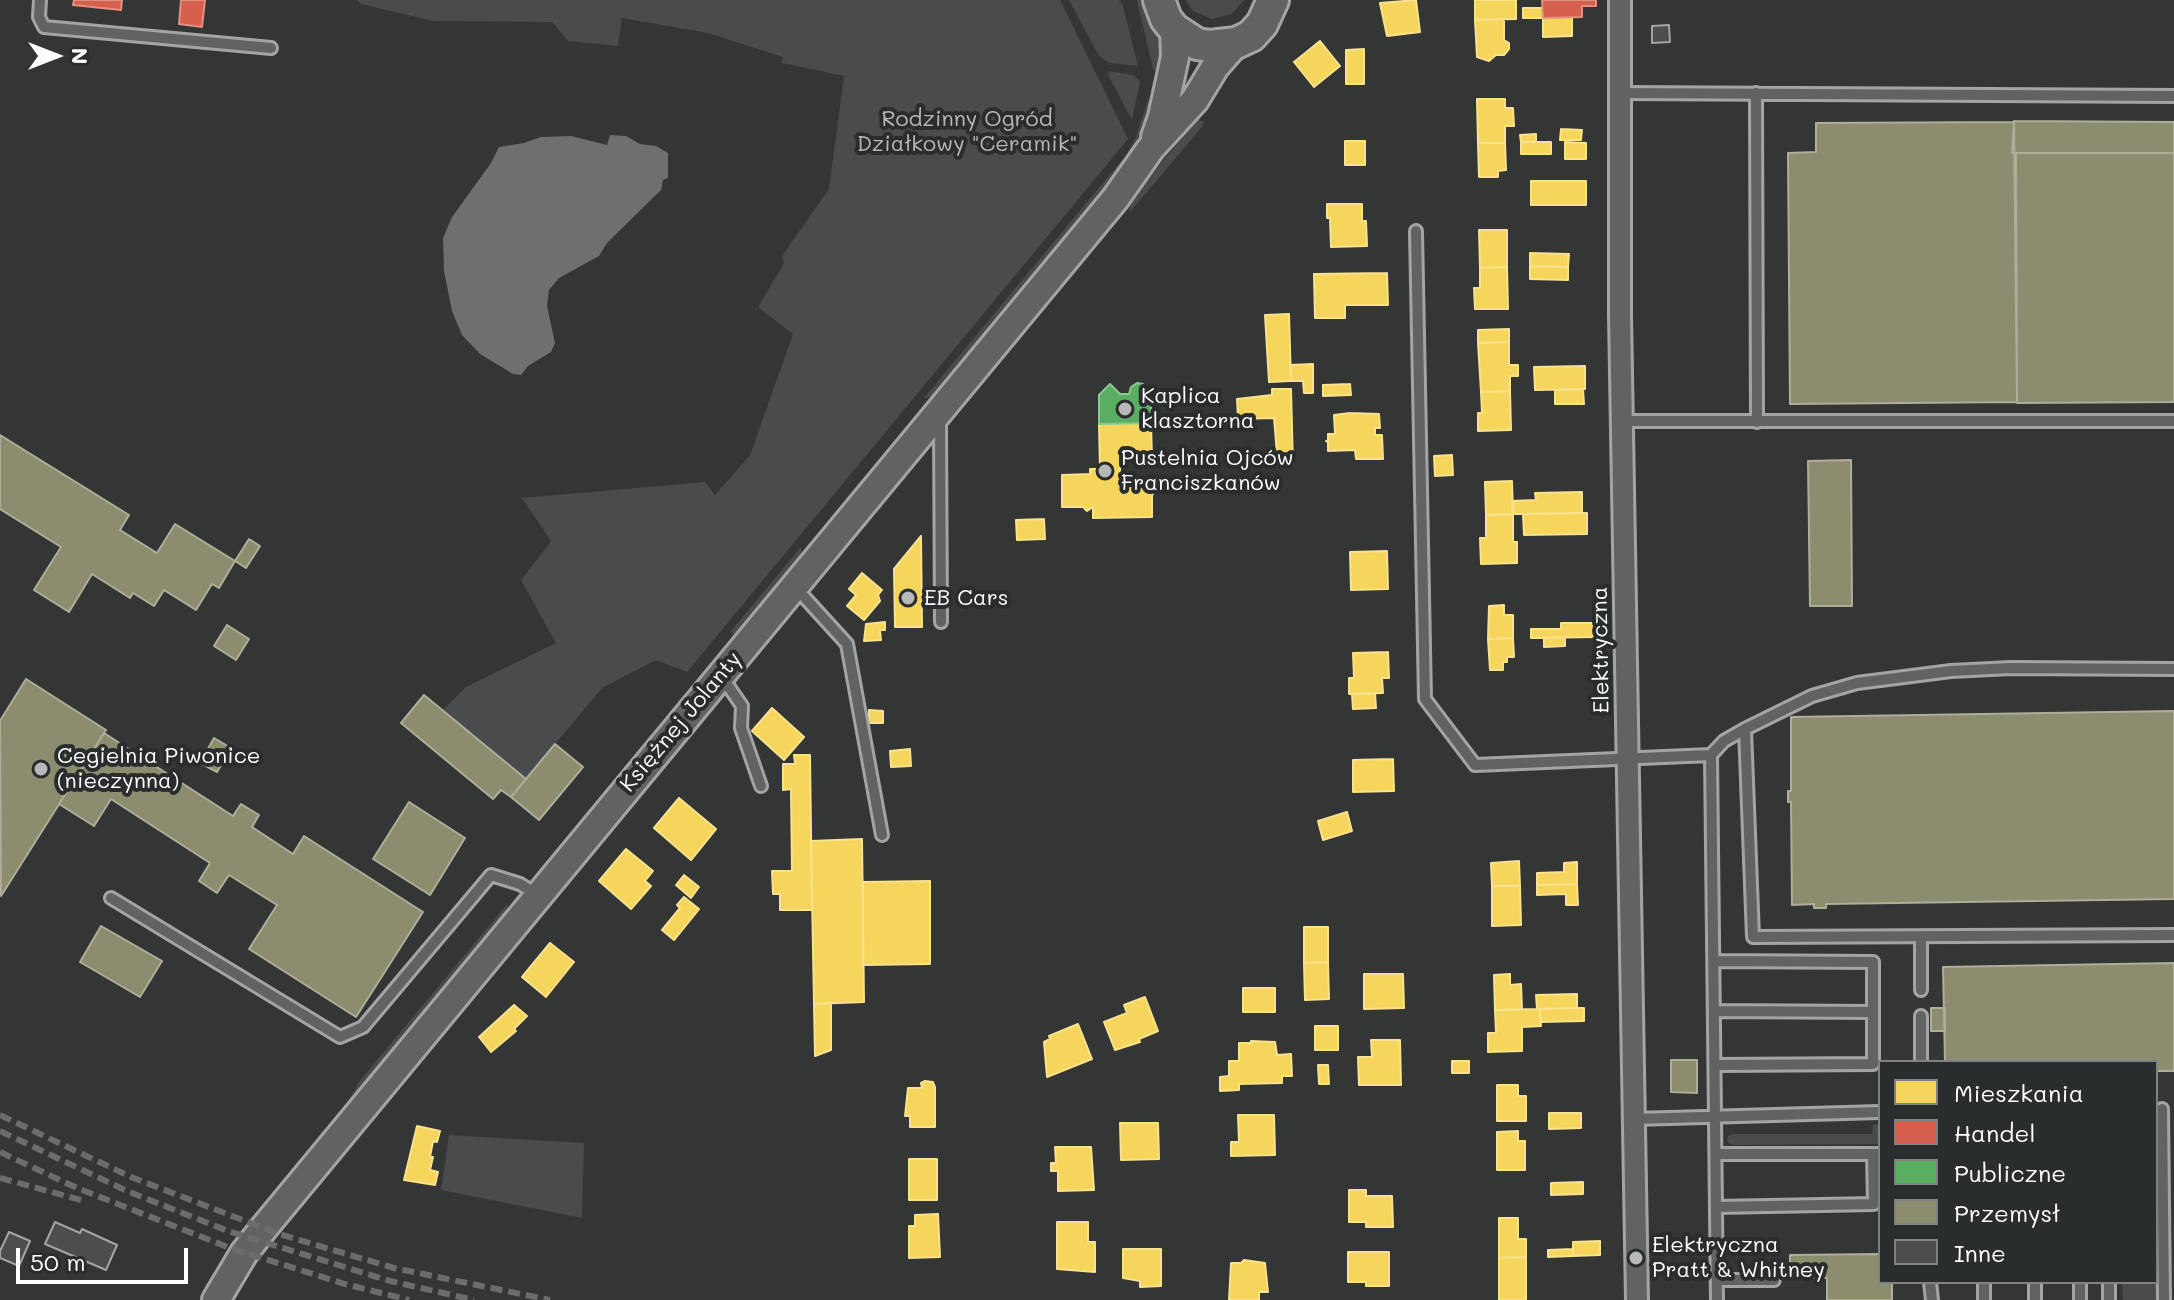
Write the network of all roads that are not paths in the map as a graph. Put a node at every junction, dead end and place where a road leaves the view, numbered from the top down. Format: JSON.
{"nodes":[{"id":1,"x":40,"y":0,"type":"edge"},
{"id":2,"x":1159,"y":0,"type":"edge"},
{"id":3,"x":1620,"y":0,"type":"edge"},
{"id":4,"x":1275,"y":3,"type":"edge"},
{"id":5,"x":1174,"y":29,"type":"junction"},
{"id":6,"x":1236,"y":43,"type":"junction"},
{"id":7,"x":271,"y":48,"type":"dead end"},
{"id":8,"x":1621,"y":93,"type":"junction"},
{"id":9,"x":1756,"y":93,"type":"junction"},
{"id":10,"x":2174,"y":96,"type":"edge"},
{"id":11,"x":1151,"y":148,"type":"junction"},
{"id":12,"x":1416,"y":231,"type":"dead end"},
{"id":13,"x":940,"y":411,"type":"junction"},
{"id":14,"x":1622,"y":421,"type":"junction"},
{"id":15,"x":2174,"y":421,"type":"edge"},
{"id":16,"x":1757,"y":422,"type":"junction"},
{"id":17,"x":794,"y":586,"type":"junction"},
{"id":18,"x":941,"y":622,"type":"dead end"},
{"id":19,"x":2174,"y":669,"type":"edge"},
{"id":20,"x":721,"y":675,"type":"junction"},
{"id":21,"x":1745,"y":729,"type":"junction"},
{"id":22,"x":1711,"y":755,"type":"junction"},
{"id":23,"x":1627,"y":758,"type":"junction"},
{"id":24,"x":761,"y":786,"type":"dead end"},
{"id":25,"x":882,"y":835,"type":"dead end"},
{"id":26,"x":538,"y":895,"type":"junction"},
{"id":27,"x":111,"y":898,"type":"dead end"},
{"id":28,"x":2174,"y":935,"type":"edge"},
{"id":29,"x":1921,"y":937,"type":"junction"},
{"id":30,"x":1714,"y":961,"type":"junction"},
{"id":31,"x":1921,"y":990,"type":"dead end"},
{"id":32,"x":1714,"y":1011,"type":"junction"},
{"id":33,"x":1873,"y":1012,"type":"junction"},
{"id":34,"x":1921,"y":1016,"type":"dead end"},
{"id":35,"x":1921,"y":1060,"type":"edge"},
{"id":36,"x":1716,"y":1065,"type":"junction"},
{"id":37,"x":2159,"y":1109,"type":"edge"},
{"id":38,"x":2174,"y":1109,"type":"edge"},
{"id":39,"x":1878,"y":1112,"type":"edge"},
{"id":40,"x":1715,"y":1117,"type":"junction"},
{"id":41,"x":1634,"y":1119,"type":"junction"},
{"id":42,"x":1716,"y":1154,"type":"junction"},
{"id":43,"x":1877,"y":1154,"type":"edge"},
{"id":44,"x":1716,"y":1207,"type":"junction"},
{"id":45,"x":1717,"y":1280,"type":"junction"},
{"id":46,"x":1774,"y":1280,"type":"dead end"},
{"id":47,"x":216,"y":1300,"type":"edge"},
{"id":48,"x":1637,"y":1300,"type":"edge"},
{"id":49,"x":1717,"y":1300,"type":"edge"},
{"id":50,"x":2164,"y":1300,"type":"edge"}],
"edges":[{"from":1,"to":7,"type":"lane"},
{"from":2,"to":5,"type":"main road"},
{"from":3,"to":8,"type":"street","name":"Elektryczna"},
{"from":4,"to":6,"type":"main road"},
{"from":5,"to":6,"type":"main road"},
{"from":5,"to":11,"type":"street","name":"Księżnej Jolanty"},
{"from":6,"to":11,"type":"street","name":"Księżnej Jolanty"},
{"from":8,"to":9,"type":"lane"},
{"from":8,"to":14,"type":"street","name":"Elektryczna"},
{"from":9,"to":10,"type":"lane"},
{"from":9,"to":16,"type":"lane"},
{"from":11,"to":13,"type":"street","name":"Księżnej Jolanty"},
{"from":12,"to":23,"type":"lane"},
{"from":13,"to":17,"type":"street","name":"Księżnej Jolanty"},
{"from":13,"to":18,"type":"lane"},
{"from":14,"to":16,"type":"lane"},
{"from":14,"to":23,"type":"street","name":"Elektryczna"},
{"from":15,"to":16,"type":"lane"},
{"from":17,"to":20,"type":"street","name":"Księżnej Jolanty"},
{"from":17,"to":25,"type":"lane"},
{"from":19,"to":21,"type":"lane"},
{"from":20,"to":24,"type":"lane"},
{"from":20,"to":26,"type":"street","name":"Księżnej Jolanty"},
{"from":21,"to":22,"type":"lane"},
{"from":21,"to":29,"type":"lane"},
{"from":22,"to":23,"type":"lane"},
{"from":22,"to":30,"type":"lane"},
{"from":23,"to":41,"type":"street","name":"Elektryczna"},
{"from":26,"to":27,"type":"lane"},
{"from":26,"to":47,"type":"street","name":"Księżnej Jolanty"},
{"from":28,"to":29,"type":"lane"},
{"from":29,"to":31,"type":"lane"},
{"from":30,"to":32,"type":"lane"},
{"from":30,"to":33,"type":"lane"},
{"from":32,"to":33,"type":"lane"},
{"from":32,"to":36,"type":"lane"},
{"from":33,"to":36,"type":"lane"},
{"from":34,"to":35,"type":"lane"},
{"from":36,"to":40,"type":"lane"},
{"from":37,"to":38,"type":"lane"},
{"from":37,"to":50,"type":"lane"},
{"from":39,"to":40,"type":"lane"},
{"from":40,"to":41,"type":"lane"},
{"from":40,"to":42,"type":"lane"},
{"from":41,"to":48,"type":"street","name":"Elektryczna"},
{"from":42,"to":43,"type":"lane"},
{"from":42,"to":44,"type":"lane"},
{"from":43,"to":44,"type":"lane"},
{"from":44,"to":45,"type":"lane"},
{"from":45,"to":46,"type":"lane"},
{"from":45,"to":49,"type":"lane"}]}
